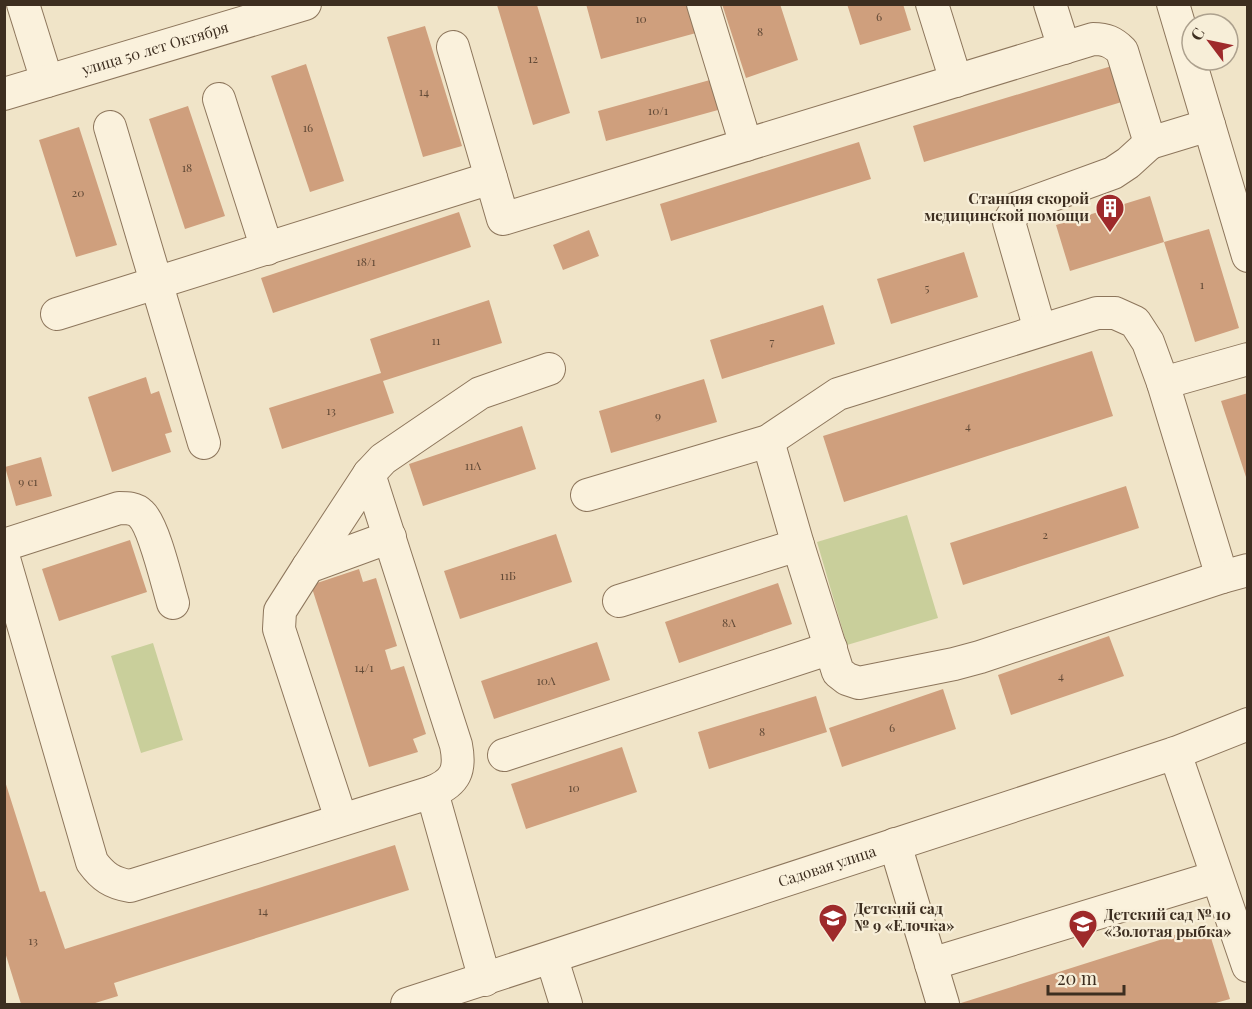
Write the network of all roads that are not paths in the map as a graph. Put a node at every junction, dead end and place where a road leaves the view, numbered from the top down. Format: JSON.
{"nodes":[{"id":1,"x":23,"y":4,"type":"edge"},
{"id":2,"x":304,"y":4,"type":"edge"},
{"id":3,"x":703,"y":4,"type":"edge"},
{"id":4,"x":932,"y":4,"type":"edge"},
{"id":5,"x":1050,"y":4,"type":"edge"},
{"id":6,"x":1173,"y":4,"type":"edge"},
{"id":7,"x":453,"y":47,"type":"dead end"},
{"id":8,"x":1064,"y":48,"type":"junction"},
{"id":9,"x":47,"y":81,"type":"junction"},
{"id":10,"x":956,"y":81,"type":"junction"},
{"id":11,"x":4,"y":94,"type":"edge"},
{"id":12,"x":219,"y":99,"type":"dead end"},
{"id":13,"x":1209,"y":125,"type":"junction"},
{"id":14,"x":110,"y":127,"type":"dead end"},
{"id":15,"x":1150,"y":143,"type":"junction"},
{"id":16,"x":746,"y":145,"type":"junction"},
{"id":17,"x":491,"y":178,"type":"junction"},
{"id":18,"x":267,"y":249,"type":"junction"},
{"id":19,"x":1248,"y":256,"type":"edge"},
{"id":20,"x":158,"y":283,"type":"junction"},
{"id":21,"x":57,"y":314,"type":"dead end"},
{"id":22,"x":1040,"y":330,"type":"junction"},
{"id":23,"x":1248,"y":358,"type":"edge"},
{"id":24,"x":549,"y":369,"type":"dead end"},
{"id":25,"x":1163,"y":383,"type":"junction"},
{"id":26,"x":768,"y":441,"type":"junction"},
{"id":27,"x":204,"y":443,"type":"dead end"},
{"id":28,"x":369,"y":474,"type":"junction"},
{"id":29,"x":587,"y":495,"type":"dead end"},
{"id":30,"x":390,"y":537,"type":"junction"},
{"id":31,"x":4,"y":545,"type":"edge"},
{"id":32,"x":798,"y":545,"type":"junction"},
{"id":33,"x":5,"y":561,"type":"edge"},
{"id":34,"x":308,"y":567,"type":"junction"},
{"id":35,"x":1235,"y":574,"type":"edge"},
{"id":36,"x":619,"y":601,"type":"dead end"},
{"id":37,"x":173,"y":603,"type":"dead end"},
{"id":38,"x":831,"y":648,"type":"junction"},
{"id":39,"x":1248,"y":724,"type":"edge"},
{"id":40,"x":1175,"y":753,"type":"junction"},
{"id":41,"x":504,"y":754,"type":"dead end"},
{"id":42,"x":432,"y":792,"type":"junction"},
{"id":43,"x":340,"y":819,"type":"junction"},
{"id":44,"x":895,"y":844,"type":"junction"},
{"id":45,"x":1216,"y":877,"type":"junction"},
{"id":46,"x":552,"y":959,"type":"junction"},
{"id":47,"x":931,"y":964,"type":"junction"},
{"id":48,"x":1248,"y":966,"type":"edge"},
{"id":49,"x":485,"y":980,"type":"junction"},
{"id":50,"x":408,"y":1005,"type":"edge"},
{"id":51,"x":566,"y":1005,"type":"edge"},
{"id":52,"x":943,"y":1005,"type":"edge"}],
"edges":[{"from":1,"to":9,"type":"street"},
{"from":2,"to":9,"type":"street","name":"улица 50 лет Октября"},
{"from":3,"to":16,"type":"street"},
{"from":4,"to":10,"type":"street"},
{"from":5,"to":8,"type":"street"},
{"from":6,"to":13,"type":"street"},
{"from":7,"to":17,"type":"street"},
{"from":8,"to":10,"type":"street"},
{"from":8,"to":15,"type":"street"},
{"from":9,"to":11,"type":"street","name":"улица 50 лет Октября"},
{"from":10,"to":16,"type":"street"},
{"from":12,"to":18,"type":"street"},
{"from":13,"to":15,"type":"street"},
{"from":13,"to":19,"type":"street"},
{"from":14,"to":20,"type":"street"},
{"from":15,"to":22,"type":"street"},
{"from":16,"to":17,"type":"street"},
{"from":17,"to":18,"type":"street"},
{"from":18,"to":20,"type":"street"},
{"from":20,"to":21,"type":"street"},
{"from":20,"to":27,"type":"street"},
{"from":22,"to":25,"type":"street"},
{"from":22,"to":26,"type":"street"},
{"from":23,"to":25,"type":"street"},
{"from":24,"to":28,"type":"street"},
{"from":25,"to":35,"type":"street"},
{"from":26,"to":29,"type":"street"},
{"from":26,"to":32,"type":"street"},
{"from":28,"to":30,"type":"street"},
{"from":28,"to":34,"type":"street"},
{"from":30,"to":34,"type":"street"},
{"from":30,"to":42,"type":"street"},
{"from":31,"to":37,"type":"street"},
{"from":32,"to":36,"type":"street"},
{"from":32,"to":38,"type":"street"},
{"from":33,"to":43,"type":"street"},
{"from":34,"to":43,"type":"street"},
{"from":35,"to":38,"type":"street"},
{"from":38,"to":41,"type":"street"},
{"from":39,"to":40,"type":"street","name":"Садовая улица"},
{"from":40,"to":44,"type":"street","name":"Садовая улица"},
{"from":40,"to":45,"type":"street"},
{"from":42,"to":43,"type":"street"},
{"from":42,"to":49,"type":"street"},
{"from":44,"to":46,"type":"street","name":"Садовая улица"},
{"from":44,"to":47,"type":"street"},
{"from":45,"to":47,"type":"street"},
{"from":45,"to":48,"type":"street"},
{"from":46,"to":49,"type":"street","name":"Садовая улица"},
{"from":46,"to":51,"type":"street"},
{"from":47,"to":52,"type":"street"},
{"from":49,"to":50,"type":"street","name":"Садовая улица"}]}
